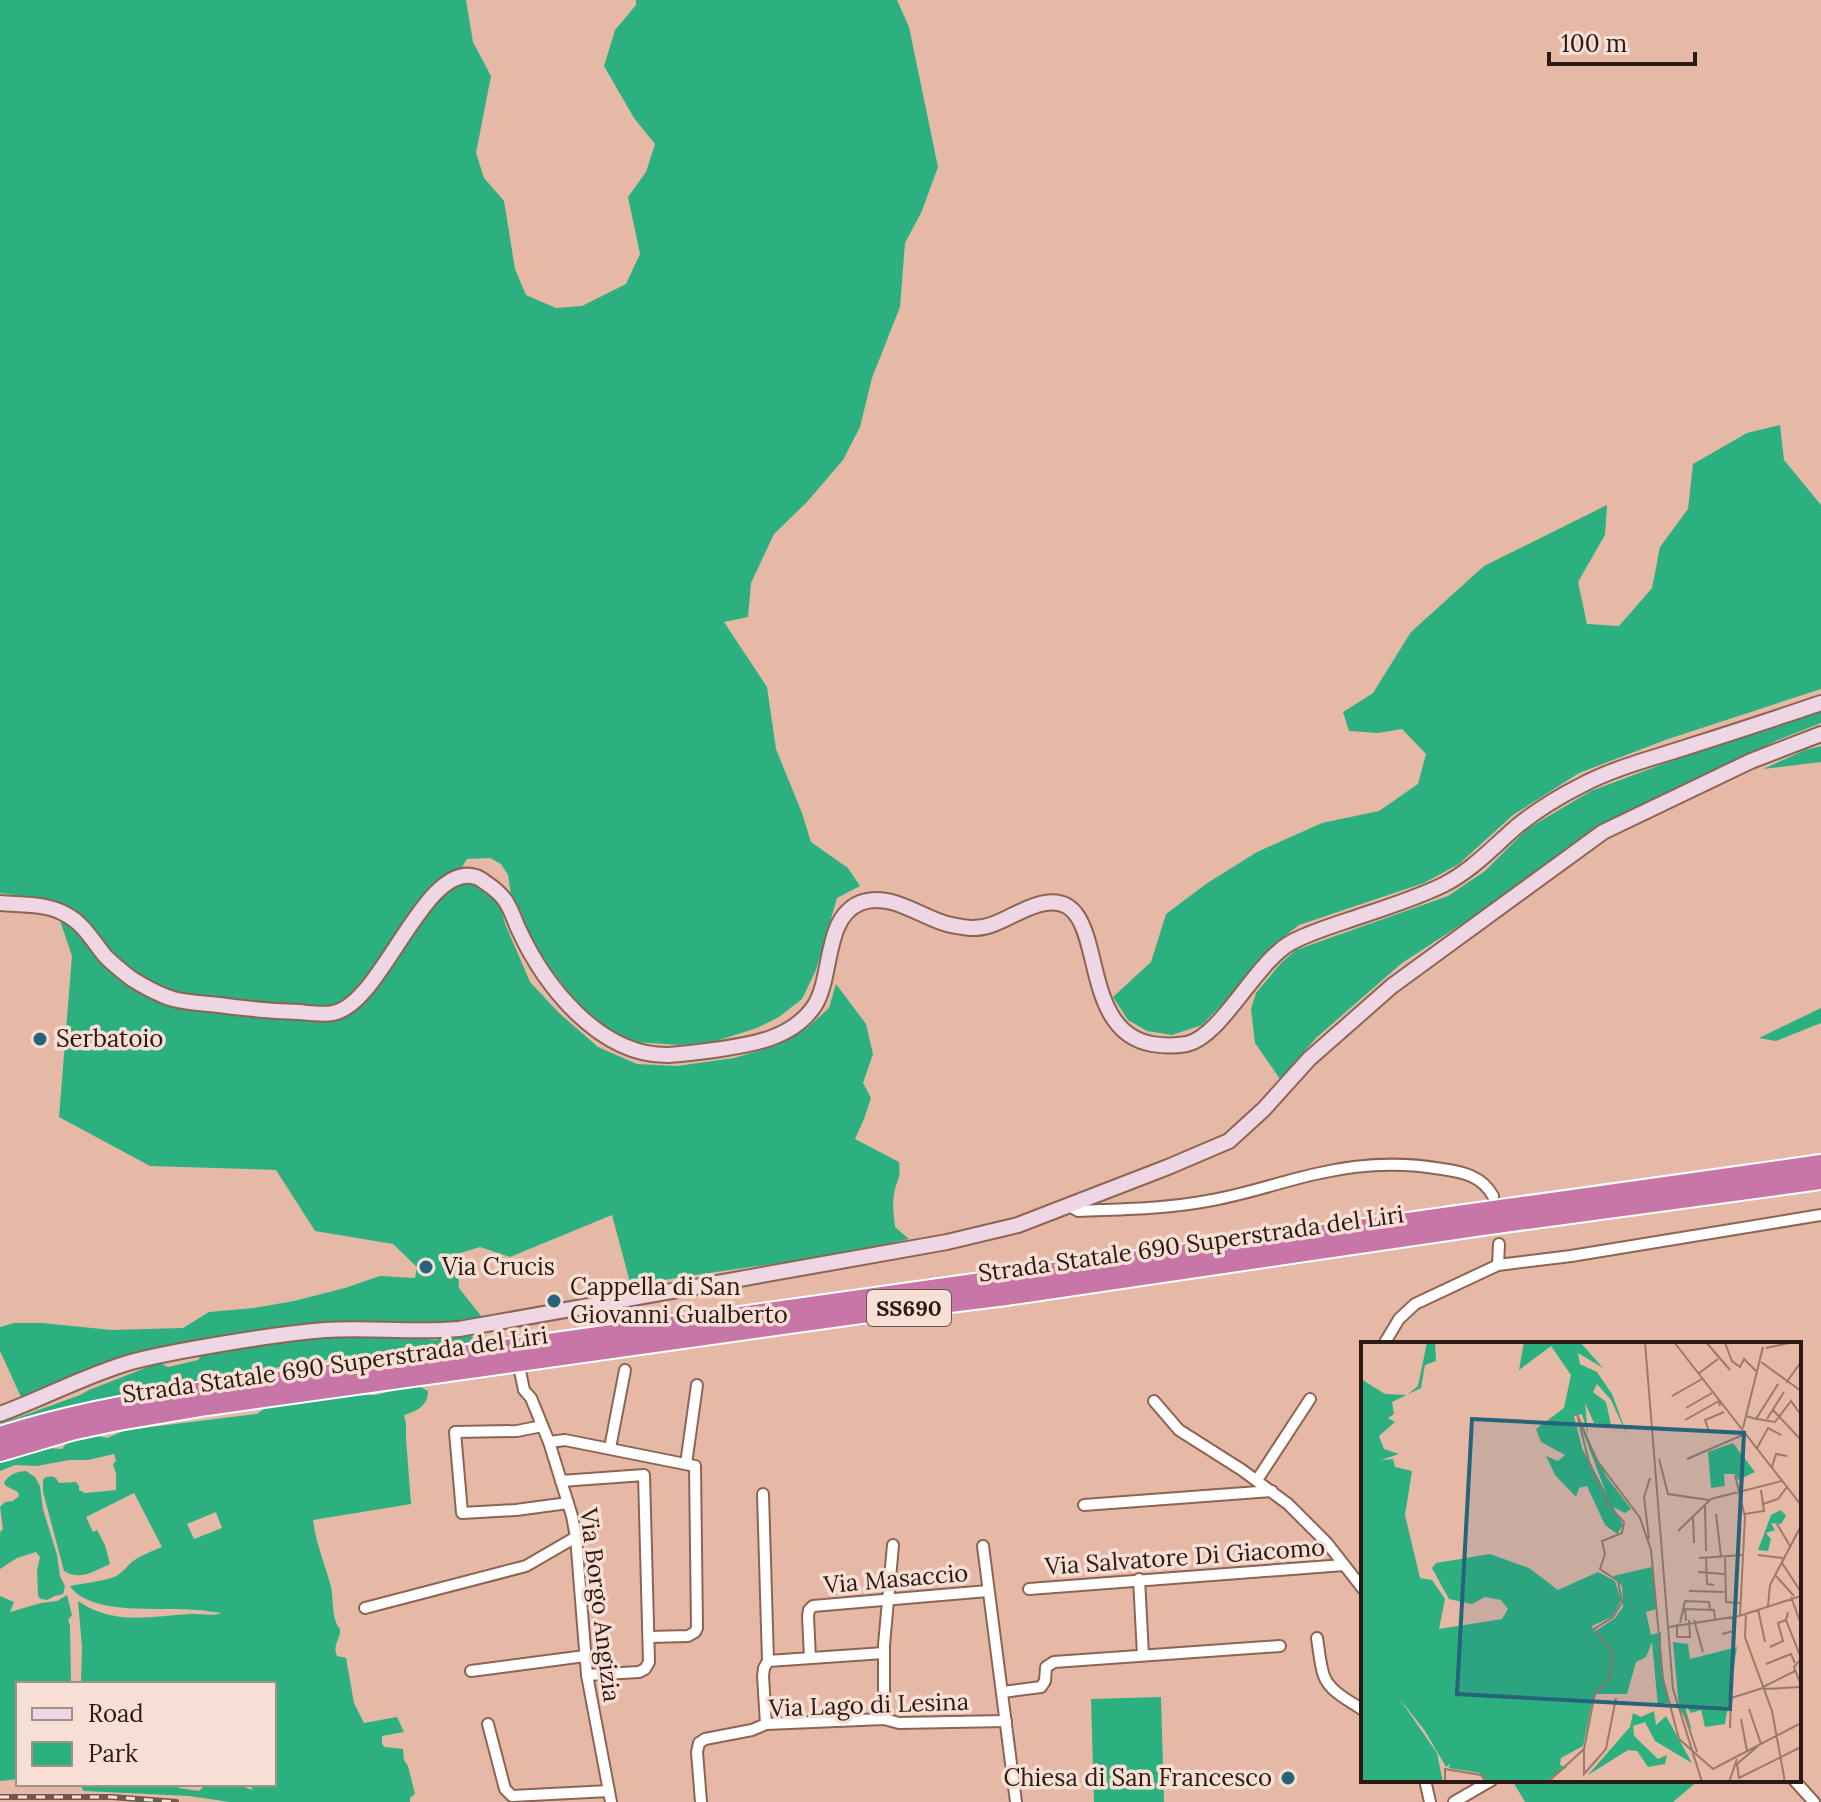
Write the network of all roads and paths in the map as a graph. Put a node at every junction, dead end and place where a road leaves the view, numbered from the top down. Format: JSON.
{"nodes":[{"id":1,"x":1821,"y":703,"type":"edge"},
{"id":2,"x":1821,"y":734,"type":"edge"},
{"id":3,"x":0,"y":903,"type":"edge"},
{"id":4,"x":1821,"y":1164,"type":"edge"},
{"id":5,"x":1821,"y":1180,"type":"edge"},
{"id":6,"x":1493,"y":1196,"type":"dead end"},
{"id":7,"x":1069,"y":1206,"type":"junction"},
{"id":8,"x":1821,"y":1215,"type":"edge"},
{"id":9,"x":1499,"y":1244,"type":"dead end"},
{"id":10,"x":1498,"y":1265,"type":"junction"},
{"id":11,"x":1385,"y":1342,"type":"edge"},
{"id":12,"x":625,"y":1370,"type":"dead end"},
{"id":13,"x":520,"y":1371,"type":"dead end"},
{"id":14,"x":697,"y":1385,"type":"dead end"},
{"id":15,"x":1310,"y":1399,"type":"dead end"},
{"id":16,"x":1154,"y":1401,"type":"dead end"},
{"id":17,"x":0,"y":1414,"type":"edge"},
{"id":18,"x":542,"y":1426,"type":"junction"},
{"id":19,"x":0,"y":1436,"type":"edge"},
{"id":20,"x":549,"y":1442,"type":"junction"},
{"id":21,"x":610,"y":1448,"type":"junction"},
{"id":22,"x":0,"y":1452,"type":"edge"},
{"id":23,"x":686,"y":1464,"type":"junction"},
{"id":24,"x":1257,"y":1480,"type":"junction"},
{"id":25,"x":561,"y":1481,"type":"junction"},
{"id":26,"x":1272,"y":1491,"type":"junction"},
{"id":27,"x":763,"y":1494,"type":"dead end"},
{"id":28,"x":568,"y":1503,"type":"junction"},
{"id":29,"x":1084,"y":1505,"type":"dead end"},
{"id":30,"x":576,"y":1537,"type":"junction"},
{"id":31,"x":893,"y":1545,"type":"dead end"},
{"id":32,"x":983,"y":1546,"type":"dead end"},
{"id":33,"x":1344,"y":1565,"type":"junction"},
{"id":34,"x":1139,"y":1579,"type":"junction"},
{"id":35,"x":1361,"y":1586,"type":"edge"},
{"id":36,"x":1029,"y":1589,"type":"dead end"},
{"id":37,"x":988,"y":1591,"type":"junction"},
{"id":38,"x":889,"y":1600,"type":"junction"},
{"id":39,"x":365,"y":1608,"type":"dead end"},
{"id":40,"x":649,"y":1637,"type":"junction"},
{"id":41,"x":1317,"y":1638,"type":"dead end"},
{"id":42,"x":1280,"y":1646,"type":"dead end"},
{"id":43,"x":884,"y":1653,"type":"junction"},
{"id":44,"x":1143,"y":1655,"type":"junction"},
{"id":45,"x":585,"y":1656,"type":"junction"},
{"id":46,"x":810,"y":1658,"type":"junction"},
{"id":47,"x":768,"y":1661,"type":"junction"},
{"id":48,"x":471,"y":1671,"type":"dead end"},
{"id":49,"x":587,"y":1675,"type":"junction"},
{"id":50,"x":1003,"y":1692,"type":"junction"},
{"id":51,"x":1361,"y":1709,"type":"edge"},
{"id":52,"x":884,"y":1719,"type":"junction"},
{"id":53,"x":1006,"y":1721,"type":"junction"},
{"id":54,"x":488,"y":1724,"type":"dead end"},
{"id":55,"x":766,"y":1724,"type":"junction"},
{"id":56,"x":1425,"y":1782,"type":"edge"},
{"id":57,"x":1489,"y":1782,"type":"edge"},
{"id":58,"x":1796,"y":1782,"type":"edge"},
{"id":59,"x":610,"y":1796,"type":"edge"},
{"id":60,"x":701,"y":1802,"type":"edge"},
{"id":61,"x":1016,"y":1802,"type":"edge"},
{"id":62,"x":1430,"y":1802,"type":"edge"},
{"id":63,"x":1454,"y":1802,"type":"edge"},
{"id":64,"x":1814,"y":1802,"type":"edge"}],
"edges":[{"from":1,"to":3,"type":"main road"},
{"from":2,"to":7,"type":"main road"},
{"from":4,"to":19,"type":"highway","name":"Strada Statale 690 Superstrada del Liri","number":"SS690"},
{"from":5,"to":22,"type":"highway","name":"Strada Statale 690 Superstrada del Liri","number":"SS690"},
{"from":6,"to":7,"type":"street"},
{"from":7,"to":17,"type":"main road"},
{"from":8,"to":10,"type":"street"},
{"from":9,"to":10,"type":"street"},
{"from":10,"to":11,"type":"street"},
{"from":12,"to":21,"type":"street"},
{"from":13,"to":18,"type":"street","name":"Via Borgo Angizia"},
{"from":14,"to":23,"type":"street"},
{"from":15,"to":24,"type":"street"},
{"from":16,"to":24,"type":"street"},
{"from":18,"to":20,"type":"street","name":"Via Borgo Angizia"},
{"from":18,"to":28,"type":"street"},
{"from":20,"to":21,"type":"street"},
{"from":20,"to":25,"type":"street","name":"Via Borgo Angizia"},
{"from":21,"to":23,"type":"street"},
{"from":23,"to":40,"type":"street"},
{"from":24,"to":26,"type":"street"},
{"from":25,"to":28,"type":"street","name":"Via Borgo Angizia"},
{"from":25,"to":40,"type":"street"},
{"from":26,"to":29,"type":"street"},
{"from":26,"to":33,"type":"street"},
{"from":27,"to":47,"type":"street"},
{"from":28,"to":30,"type":"street","name":"Via Borgo Angizia"},
{"from":30,"to":39,"type":"street"},
{"from":30,"to":45,"type":"street","name":"Via Borgo Angizia"},
{"from":31,"to":38,"type":"street"},
{"from":32,"to":37,"type":"street"},
{"from":33,"to":34,"type":"street","name":"Via Salvatore Di Giacomo"},
{"from":33,"to":35,"type":"street"},
{"from":34,"to":36,"type":"street","name":"Via Salvatore Di Giacomo"},
{"from":34,"to":44,"type":"street"},
{"from":37,"to":38,"type":"street","name":"Via Masaccio"},
{"from":37,"to":50,"type":"street"},
{"from":38,"to":43,"type":"street"},
{"from":38,"to":46,"type":"street","name":"Via Masaccio"},
{"from":40,"to":49,"type":"street"},
{"from":41,"to":51,"type":"street"},
{"from":42,"to":44,"type":"street"},
{"from":43,"to":46,"type":"street"},
{"from":43,"to":52,"type":"street"},
{"from":44,"to":50,"type":"street"},
{"from":45,"to":48,"type":"street"},
{"from":45,"to":49,"type":"street","name":"Via Borgo Angizia"},
{"from":46,"to":47,"type":"street"},
{"from":47,"to":55,"type":"street"},
{"from":49,"to":59,"type":"street","name":"Via Borgo Angizia"},
{"from":50,"to":53,"type":"street"},
{"from":52,"to":53,"type":"street","name":"Via Lago di Lesina"},
{"from":52,"to":55,"type":"street","name":"Via Lago di Lesina"},
{"from":53,"to":61,"type":"street"},
{"from":54,"to":59,"type":"street"},
{"from":55,"to":60,"type":"street","name":"Via Lago di Lesina"},
{"from":56,"to":62,"type":"street"},
{"from":57,"to":63,"type":"street"},
{"from":58,"to":64,"type":"street"}]}
